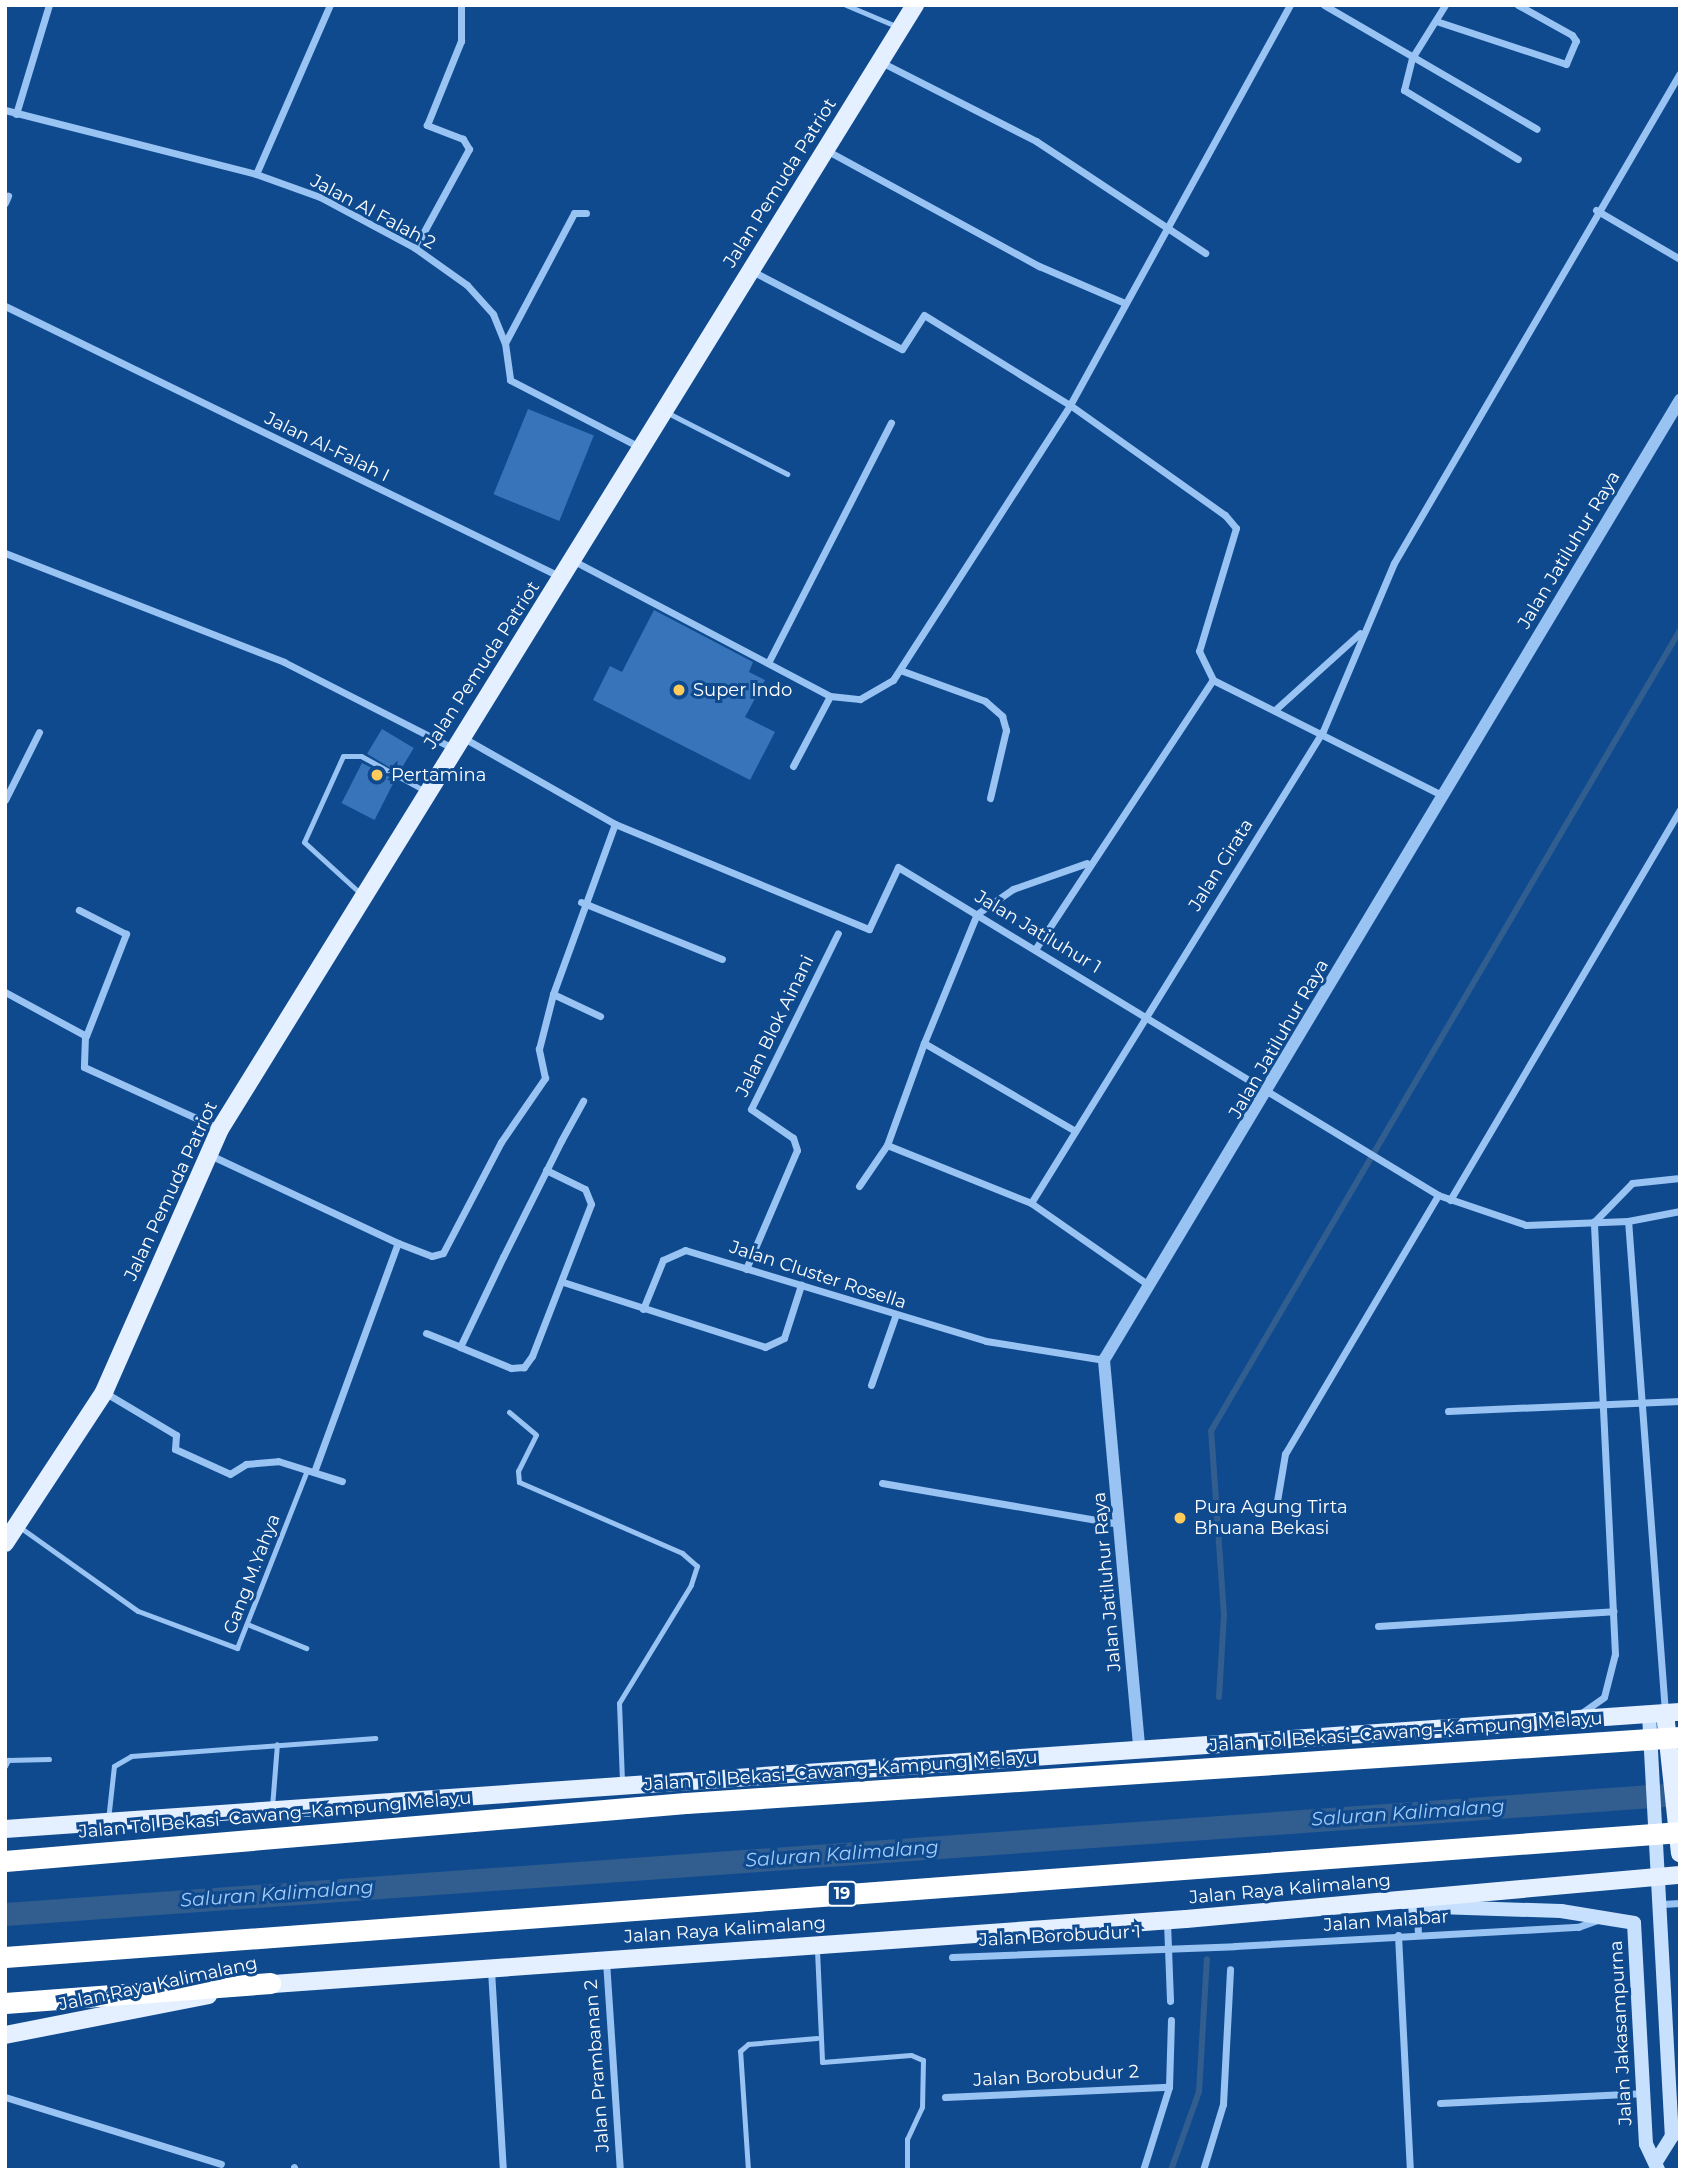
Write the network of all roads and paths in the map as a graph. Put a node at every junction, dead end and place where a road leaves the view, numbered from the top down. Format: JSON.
{"nodes":[{"id":1,"x":49,"y":5,"type":"edge"},
{"id":2,"x":330,"y":5,"type":"edge"},
{"id":3,"x":461,"y":5,"type":"edge"},
{"id":4,"x":846,"y":5,"type":"edge"},
{"id":5,"x":915,"y":5,"type":"edge"},
{"id":6,"x":1290,"y":5,"type":"edge"},
{"id":7,"x":1324,"y":5,"type":"edge"},
{"id":8,"x":1445,"y":5,"type":"edge"},
{"id":9,"x":1518,"y":5,"type":"edge"},
{"id":10,"x":1436,"y":21,"type":"junction"},
{"id":11,"x":901,"y":28,"type":"junction"},
{"id":12,"x":1412,"y":58,"type":"junction"},
{"id":13,"x":881,"y":61,"type":"junction"},
{"id":14,"x":1680,"y":73,"type":"edge"},
{"id":15,"x":5,"y":110,"type":"edge"},
{"id":16,"x":16,"y":114,"type":"junction"},
{"id":17,"x":1537,"y":129,"type":"dead end"},
{"id":18,"x":826,"y":149,"type":"junction"},
{"id":19,"x":1518,"y":159,"type":"dead end"},
{"id":20,"x":256,"y":174,"type":"junction"},
{"id":21,"x":1596,"y":210,"type":"junction"},
{"id":22,"x":586,"y":213,"type":"dead end"},
{"id":23,"x":1166,"y":229,"type":"junction"},
{"id":24,"x":415,"y":248,"type":"junction"},
{"id":25,"x":1205,"y":253,"type":"dead end"},
{"id":26,"x":1680,"y":259,"type":"edge"},
{"id":27,"x":751,"y":270,"type":"junction"},
{"id":28,"x":1125,"y":303,"type":"junction"},
{"id":29,"x":5,"y":306,"type":"edge"},
{"id":30,"x":505,"y":342,"type":"junction"},
{"id":31,"x":1680,"y":400,"type":"edge"},
{"id":32,"x":1070,"y":405,"type":"junction"},
{"id":33,"x":663,"y":411,"type":"junction"},
{"id":34,"x":891,"y":423,"type":"dead end"},
{"id":35,"x":640,"y":447,"type":"junction"},
{"id":36,"x":787,"y":474,"type":"dead end"},
{"id":37,"x":5,"y":553,"type":"edge"},
{"id":38,"x":573,"y":561,"type":"junction"},
{"id":39,"x":563,"y":578,"type":"junction"},
{"id":40,"x":1361,"y":633,"type":"junction"},
{"id":41,"x":768,"y":663,"type":"junction"},
{"id":42,"x":900,"y":670,"type":"junction"},
{"id":43,"x":1213,"y":680,"type":"junction"},
{"id":44,"x":830,"y":696,"type":"junction"},
{"id":45,"x":1276,"y":709,"type":"junction"},
{"id":46,"x":1323,"y":731,"type":"junction"},
{"id":47,"x":39,"y":732,"type":"dead end"},
{"id":48,"x":457,"y":743,"type":"junction"},
{"id":49,"x":793,"y":766,"type":"dead end"},
{"id":50,"x":426,"y":792,"type":"junction"},
{"id":51,"x":1440,"y":794,"type":"junction"},
{"id":52,"x":990,"y":798,"type":"dead end"},
{"id":53,"x":5,"y":800,"type":"edge"},
{"id":54,"x":1680,"y":810,"type":"edge"},
{"id":55,"x":615,"y":824,"type":"junction"},
{"id":56,"x":1087,"y":863,"type":"junction"},
{"id":57,"x":366,"y":898,"type":"junction"},
{"id":58,"x":581,"y":902,"type":"junction"},
{"id":59,"x":79,"y":910,"type":"dead end"},
{"id":60,"x":977,"y":914,"type":"junction"},
{"id":61,"x":838,"y":933,"type":"dead end"},
{"id":62,"x":1036,"y":948,"type":"junction"},
{"id":63,"x":722,"y":959,"type":"dead end"},
{"id":64,"x":5,"y":992,"type":"edge"},
{"id":65,"x":553,"y":994,"type":"junction"},
{"id":66,"x":600,"y":1016,"type":"dead end"},
{"id":67,"x":1146,"y":1016,"type":"junction"},
{"id":68,"x":85,"y":1036,"type":"junction"},
{"id":69,"x":924,"y":1043,"type":"junction"},
{"id":70,"x":1269,"y":1093,"type":"junction"},
{"id":71,"x":583,"y":1101,"type":"dead end"},
{"id":72,"x":220,"y":1129,"type":"junction"},
{"id":73,"x":1075,"y":1131,"type":"junction"},
{"id":74,"x":887,"y":1145,"type":"junction"},
{"id":75,"x":208,"y":1154,"type":"junction"},
{"id":76,"x":546,"y":1170,"type":"junction"},
{"id":77,"x":1677,"y":1178,"type":"edge"},
{"id":78,"x":859,"y":1186,"type":"dead end"},
{"id":79,"x":1438,"y":1195,"type":"junction"},
{"id":80,"x":1450,"y":1200,"type":"junction"},
{"id":81,"x":1031,"y":1203,"type":"junction"},
{"id":82,"x":1680,"y":1211,"type":"edge"},
{"id":83,"x":1628,"y":1221,"type":"junction"},
{"id":84,"x":1594,"y":1222,"type":"junction"},
{"id":85,"x":398,"y":1243,"type":"junction"},
{"id":86,"x":746,"y":1269,"type":"junction"},
{"id":87,"x":563,"y":1282,"type":"junction"},
{"id":88,"x":801,"y":1285,"type":"junction"},
{"id":89,"x":1153,"y":1288,"type":"junction"},
{"id":90,"x":643,"y":1310,"type":"junction"},
{"id":91,"x":895,"y":1317,"type":"junction"},
{"id":92,"x":426,"y":1333,"type":"dead end"},
{"id":93,"x":460,"y":1347,"type":"junction"},
{"id":94,"x":1104,"y":1360,"type":"junction"},
{"id":95,"x":871,"y":1385,"type":"dead end"},
{"id":96,"x":104,"y":1392,"type":"junction"},
{"id":97,"x":1680,"y":1401,"type":"edge"},
{"id":98,"x":1638,"y":1402,"type":"junction"},
{"id":99,"x":1604,"y":1404,"type":"junction"},
{"id":100,"x":1448,"y":1411,"type":"dead end"},
{"id":101,"x":509,"y":1412,"type":"dead end"},
{"id":102,"x":311,"y":1471,"type":"junction"},
{"id":103,"x":342,"y":1480,"type":"dead end"},
{"id":104,"x":882,"y":1483,"type":"dead end"},
{"id":105,"x":1276,"y":1507,"type":"dead end"},
{"id":106,"x":1119,"y":1524,"type":"junction"},
{"id":107,"x":18,"y":1526,"type":"junction"},
{"id":108,"x":5,"y":1543,"type":"edge"},
{"id":109,"x":1614,"y":1611,"type":"junction"},
{"id":110,"x":247,"y":1624,"type":"junction"},
{"id":111,"x":1378,"y":1626,"type":"dead end"},
{"id":112,"x":306,"y":1648,"type":"dead end"},
{"id":113,"x":1665,"y":1713,"type":"edge"},
{"id":114,"x":1571,"y":1720,"type":"junction"},
{"id":115,"x":375,"y":1738,"type":"dead end"},
{"id":116,"x":277,"y":1744,"type":"junction"},
{"id":117,"x":1139,"y":1745,"type":"junction"},
{"id":118,"x":1667,"y":1748,"type":"edge"},
{"id":119,"x":49,"y":1759,"type":"dead end"},
{"id":120,"x":5,"y":1766,"type":"edge"},
{"id":121,"x":622,"y":1782,"type":"junction"},
{"id":122,"x":272,"y":1811,"type":"junction"},
{"id":123,"x":108,"y":1822,"type":"junction"},
{"id":124,"x":1671,"y":1828,"type":"edge"},
{"id":125,"x":5,"y":1829,"type":"edge"},
{"id":126,"x":1680,"y":1853,"type":"edge"},
{"id":127,"x":5,"y":1861,"type":"edge"},
{"id":128,"x":1680,"y":1875,"type":"edge"},
{"id":129,"x":1660,"y":1877,"type":"junction"},
{"id":130,"x":1680,"y":1903,"type":"edge"},
{"id":131,"x":1360,"y":1904,"type":"junction"},
{"id":132,"x":1662,"y":1904,"type":"junction"},
{"id":133,"x":1417,"y":1906,"type":"junction"},
{"id":134,"x":1604,"y":1917,"type":"junction"},
{"id":135,"x":1167,"y":1920,"type":"junction"},
{"id":136,"x":1418,"y":1934,"type":"junction"},
{"id":137,"x":1398,"y":1936,"type":"junction"},
{"id":138,"x":817,"y":1944,"type":"junction"},
{"id":139,"x":1169,"y":1947,"type":"junction"},
{"id":140,"x":5,"y":1957,"type":"edge"},
{"id":141,"x":952,"y":1957,"type":"dead end"},
{"id":142,"x":606,"y":1960,"type":"junction"},
{"id":143,"x":491,"y":1966,"type":"junction"},
{"id":144,"x":1230,"y":1969,"type":"dead end"},
{"id":145,"x":270,"y":1983,"type":"junction"},
{"id":146,"x":1170,"y":2001,"type":"dead end"},
{"id":147,"x":5,"y":2003,"type":"edge"},
{"id":148,"x":1171,"y":2020,"type":"dead end"},
{"id":149,"x":5,"y":2035,"type":"edge"},
{"id":150,"x":817,"y":2038,"type":"junction"},
{"id":151,"x":1169,"y":2087,"type":"junction"},
{"id":152,"x":1641,"y":2093,"type":"junction"},
{"id":153,"x":5,"y":2097,"type":"edge"},
{"id":154,"x":945,"y":2097,"type":"dead end"},
{"id":155,"x":1440,"y":2103,"type":"dead end"},
{"id":156,"x":221,"y":2164,"type":"dead end"},
{"id":157,"x":1658,"y":2165,"type":"edge"},
{"id":158,"x":503,"y":2170,"type":"edge"},
{"id":159,"x":620,"y":2170,"type":"edge"},
{"id":160,"x":748,"y":2170,"type":"edge"},
{"id":161,"x":907,"y":2170,"type":"edge"},
{"id":162,"x":1143,"y":2170,"type":"edge"},
{"id":163,"x":1203,"y":2170,"type":"edge"},
{"id":164,"x":1410,"y":2170,"type":"edge"}],
"edges":[{"from":1,"to":16,"type":"street"},
{"from":2,"to":20,"type":"street"},
{"from":3,"to":24,"type":"street"},
{"from":4,"to":11,"type":"lane"},
{"from":5,"to":11,"type":"main road","name":"Jalan Pemuda Patriot"},
{"from":6,"to":23,"type":"street"},
{"from":7,"to":12,"type":"street"},
{"from":8,"to":10,"type":"street"},
{"from":9,"to":10,"type":"street"},
{"from":10,"to":12,"type":"street"},
{"from":11,"to":13,"type":"main road","name":"Jalan Pemuda Patriot"},
{"from":12,"to":17,"type":"street"},
{"from":12,"to":19,"type":"street"},
{"from":13,"to":18,"type":"main road","name":"Jalan Pemuda Patriot"},
{"from":13,"to":23,"type":"street"},
{"from":14,"to":21,"type":"street"},
{"from":15,"to":16,"type":"street","name":"Jalan Al Falah 2"},
{"from":16,"to":20,"type":"street","name":"Jalan Al Falah 2"},
{"from":18,"to":27,"type":"main road","name":"Jalan Pemuda Patriot"},
{"from":18,"to":28,"type":"street"},
{"from":20,"to":24,"type":"street","name":"Jalan Al Falah 2"},
{"from":21,"to":26,"type":"street"},
{"from":21,"to":40,"type":"street"},
{"from":22,"to":30,"type":"street"},
{"from":23,"to":25,"type":"street"},
{"from":23,"to":28,"type":"street"},
{"from":24,"to":30,"type":"street","name":"Jalan Al Falah 2"},
{"from":27,"to":32,"type":"street"},
{"from":27,"to":33,"type":"main road","name":"Jalan Pemuda Patriot"},
{"from":28,"to":32,"type":"street"},
{"from":29,"to":39,"type":"street","name":"Jalan Al-Falah I"},
{"from":30,"to":35,"type":"street","name":"Jalan Al Falah 2"},
{"from":31,"to":51,"type":"street","name":"Jalan Jatiluhur Raya"},
{"from":32,"to":42,"type":"street"},
{"from":32,"to":43,"type":"street"},
{"from":33,"to":35,"type":"main road","name":"Jalan Pemuda Patriot"},
{"from":33,"to":36,"type":"lane"},
{"from":34,"to":41,"type":"street"},
{"from":35,"to":38,"type":"main road","name":"Jalan Pemuda Patriot"},
{"from":37,"to":48,"type":"street","name":"Jalan Jatiluhur 1"},
{"from":38,"to":39,"type":"main road","name":"Jalan Pemuda Patriot"},
{"from":38,"to":41,"type":"street"},
{"from":39,"to":48,"type":"main road","name":"Jalan Pemuda Patriot"},
{"from":40,"to":45,"type":"street"},
{"from":40,"to":46,"type":"street","name":"Jalan Cirata"},
{"from":41,"to":44,"type":"street"},
{"from":42,"to":44,"type":"street"},
{"from":42,"to":52,"type":"street"},
{"from":43,"to":45,"type":"street"},
{"from":43,"to":56,"type":"street"},
{"from":44,"to":49,"type":"street"},
{"from":45,"to":46,"type":"street"},
{"from":46,"to":51,"type":"street"},
{"from":46,"to":67,"type":"street","name":"Jalan Cirata"},
{"from":47,"to":53,"type":"street"},
{"from":48,"to":50,"type":"main road","name":"Jalan Pemuda Patriot"},
{"from":48,"to":55,"type":"street","name":"Jalan Jatiluhur 1"},
{"from":50,"to":57,"type":"main road","name":"Jalan Pemuda Patriot"},
{"from":50,"to":57,"type":"lane"},
{"from":51,"to":70,"type":"street","name":"Jalan Jatiluhur Raya"},
{"from":54,"to":80,"type":"street"},
{"from":55,"to":58,"type":"street"},
{"from":55,"to":60,"type":"street","name":"Jalan Jatiluhur 1"},
{"from":56,"to":60,"type":"street"},
{"from":56,"to":62,"type":"street"},
{"from":57,"to":72,"type":"main road","name":"Jalan Pemuda Patriot"},
{"from":58,"to":63,"type":"street"},
{"from":58,"to":65,"type":"street"},
{"from":59,"to":68,"type":"street"},
{"from":60,"to":62,"type":"street","name":"Jalan Jatiluhur 1"},
{"from":60,"to":69,"type":"street"},
{"from":61,"to":86,"type":"street","name":"Jalan Blok Ainani"},
{"from":62,"to":67,"type":"street","name":"Jalan Jatiluhur 1"},
{"from":64,"to":68,"type":"street"},
{"from":65,"to":66,"type":"street"},
{"from":65,"to":85,"type":"street"},
{"from":67,"to":70,"type":"street","name":"Jalan Jatiluhur 1"},
{"from":67,"to":73,"type":"street","name":"Jalan Cirata"},
{"from":68,"to":72,"type":"street"},
{"from":69,"to":73,"type":"street"},
{"from":69,"to":74,"type":"street"},
{"from":70,"to":79,"type":"street","name":"Jalan Jatiluhur 1"},
{"from":70,"to":89,"type":"street","name":"Jalan Jatiluhur Raya"},
{"from":71,"to":76,"type":"street"},
{"from":72,"to":75,"type":"main road","name":"Jalan Pemuda Patriot"},
{"from":73,"to":81,"type":"street","name":"Jalan Cirata"},
{"from":74,"to":78,"type":"street"},
{"from":74,"to":81,"type":"street"},
{"from":75,"to":85,"type":"street"},
{"from":75,"to":96,"type":"main road","name":"Jalan Pemuda Patriot"},
{"from":76,"to":87,"type":"street"},
{"from":76,"to":93,"type":"street"},
{"from":77,"to":84,"type":"street"},
{"from":79,"to":80,"type":"street","name":"Jalan Jatiluhur 1"},
{"from":79,"to":105,"type":"street"},
{"from":80,"to":84,"type":"street","name":"Jalan Jatiluhur 1"},
{"from":81,"to":89,"type":"street"},
{"from":82,"to":83,"type":"street","name":"Jalan Jatiluhur 1"},
{"from":83,"to":84,"type":"street","name":"Jalan Jatiluhur 1"},
{"from":83,"to":98,"type":"street"},
{"from":84,"to":99,"type":"street"},
{"from":85,"to":102,"type":"street"},
{"from":86,"to":88,"type":"street","name":"Jalan Cluster Rosella"},
{"from":86,"to":90,"type":"street","name":"Jalan Cluster Rosella"},
{"from":87,"to":90,"type":"street"},
{"from":87,"to":93,"type":"street"},
{"from":88,"to":90,"type":"street"},
{"from":88,"to":91,"type":"street","name":"Jalan Cluster Rosella"},
{"from":89,"to":94,"type":"street","name":"Jalan Jatiluhur Raya"},
{"from":91,"to":94,"type":"street","name":"Jalan Cluster Rosella"},
{"from":91,"to":95,"type":"street"},
{"from":92,"to":93,"type":"street"},
{"from":94,"to":106,"type":"street","name":"Jalan Jatiluhur Raya"},
{"from":96,"to":102,"type":"street"},
{"from":96,"to":107,"type":"main road","name":"Jalan Pemuda Patriot"},
{"from":97,"to":98,"type":"street"},
{"from":98,"to":99,"type":"street"},
{"from":98,"to":113,"type":"street"},
{"from":99,"to":100,"type":"street"},
{"from":99,"to":109,"type":"street"},
{"from":101,"to":121,"type":"lane"},
{"from":102,"to":103,"type":"street"},
{"from":102,"to":110,"type":"lane","name":"Gang M.Yahya"},
{"from":104,"to":106,"type":"street"},
{"from":106,"to":117,"type":"street","name":"Jalan Jatiluhur Raya"},
{"from":107,"to":108,"type":"main road","name":"Jalan Pemuda Patriot"},
{"from":107,"to":110,"type":"lane","name":"Gang M.Yahya"},
{"from":109,"to":111,"type":"street"},
{"from":109,"to":114,"type":"street"},
{"from":110,"to":112,"type":"lane"},
{"from":113,"to":114,"type":"main road"},
{"from":113,"to":118,"type":"main road"},
{"from":114,"to":117,"type":"main road"},
{"from":115,"to":116,"type":"lane"},
{"from":116,"to":122,"type":"lane"},
{"from":116,"to":123,"type":"lane"},
{"from":117,"to":121,"type":"main road"},
{"from":118,"to":124,"type":"main road"},
{"from":118,"to":127,"type":"highway","name":"Jalan Tol Bekasi–Cawang–Kampung Melayu","bridge":true},
{"from":119,"to":120,"type":"lane"},
{"from":121,"to":122,"type":"main road"},
{"from":122,"to":123,"type":"main road"},
{"from":123,"to":125,"type":"main road"},
{"from":124,"to":126,"type":"main road"},
{"from":124,"to":129,"type":"main road","name":"Jalan Jakasampurna"},
{"from":124,"to":140,"type":"highway","number":"19","bridge":true},
{"from":128,"to":129,"type":"main road","name":"Jalan Raya Kalimalang"},
{"from":129,"to":131,"type":"main road","name":"Jalan Raya Kalimalang"},
{"from":129,"to":132,"type":"main road","name":"Jalan Jakasampurna"},
{"from":130,"to":132,"type":"street"},
{"from":131,"to":133,"type":"main road","name":"Jalan Jakasampurna"},
{"from":131,"to":135,"type":"main road","name":"Jalan Raya Kalimalang"},
{"from":132,"to":157,"type":"main road","name":"Jalan Jakasampurna"},
{"from":133,"to":134,"type":"main road","name":"Jalan Jakasampurna"},
{"from":133,"to":136,"type":"street"},
{"from":134,"to":136,"type":"street","name":"Jalan Malabar"},
{"from":134,"to":152,"type":"main road","name":"Jalan Jakasampurna"},
{"from":135,"to":138,"type":"main road","name":"Jalan Raya Kalimalang"},
{"from":135,"to":139,"type":"street"},
{"from":136,"to":137,"type":"street","name":"Jalan Malabar"},
{"from":137,"to":139,"type":"street","name":"Jalan Malabar"},
{"from":137,"to":164,"type":"street"},
{"from":138,"to":142,"type":"main road","name":"Jalan Raya Kalimalang"},
{"from":138,"to":150,"type":"lane"},
{"from":139,"to":141,"type":"street","name":"Jalan Borobudur 1"},
{"from":139,"to":146,"type":"street"},
{"from":142,"to":143,"type":"main road","name":"Jalan Raya Kalimalang"},
{"from":142,"to":159,"type":"street","name":"Jalan Prambanan 2"},
{"from":143,"to":145,"type":"main road","name":"Jalan Raya Kalimalang"},
{"from":143,"to":158,"type":"street"},
{"from":144,"to":163,"type":"street"},
{"from":145,"to":147,"type":"highway"},
{"from":145,"to":149,"type":"main road","name":"Jalan Raya Kalimalang"},
{"from":148,"to":151,"type":"street"},
{"from":150,"to":160,"type":"lane"},
{"from":150,"to":161,"type":"lane"},
{"from":151,"to":154,"type":"street","name":"Jalan Borobudur 2"},
{"from":151,"to":162,"type":"street"},
{"from":152,"to":155,"type":"street"},
{"from":152,"to":157,"type":"main road","name":"Jalan Jakasampurna"},
{"from":153,"to":156,"type":"street"}]}
